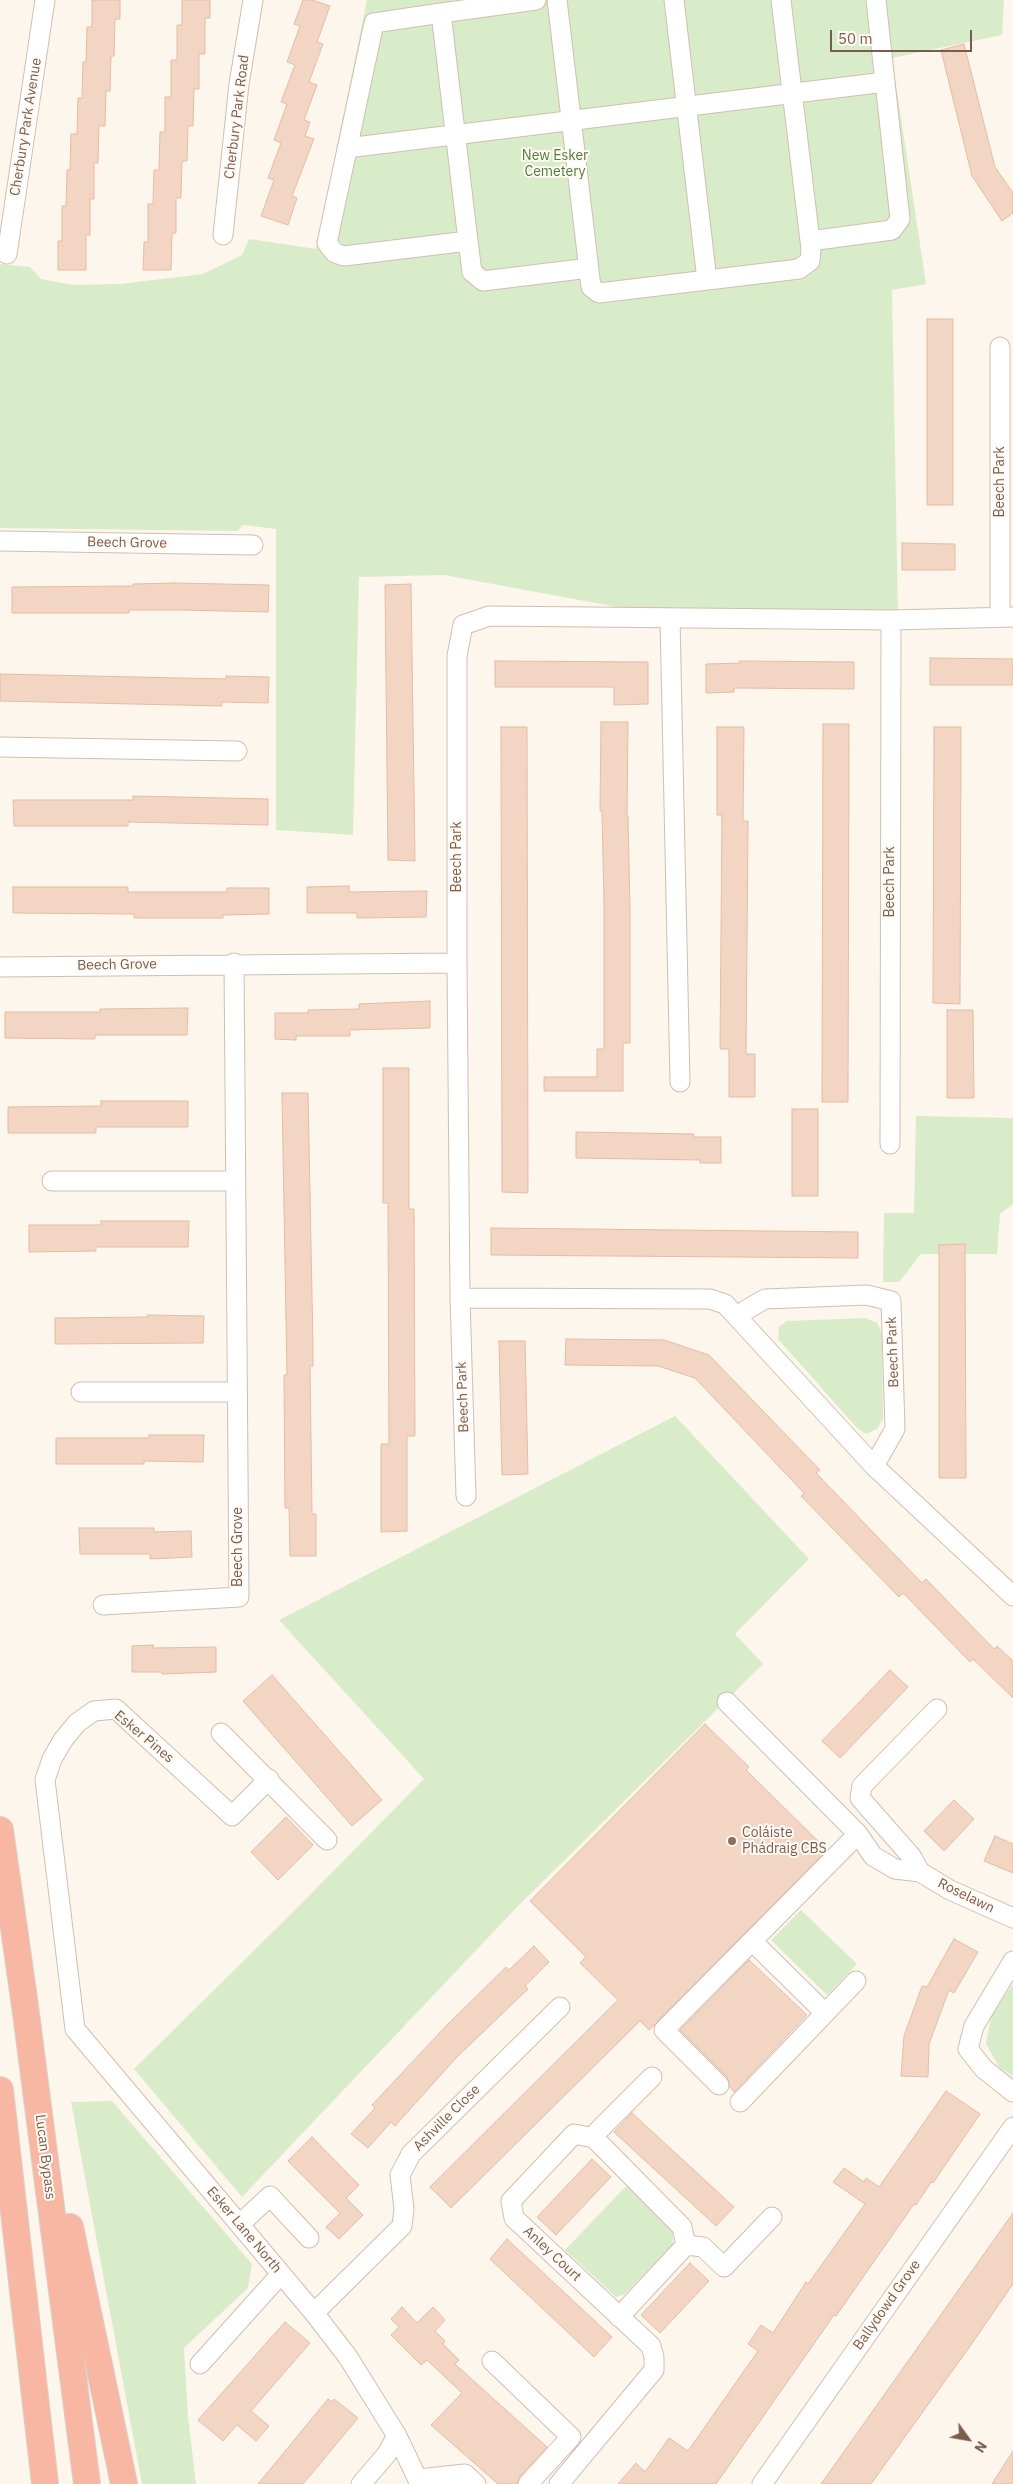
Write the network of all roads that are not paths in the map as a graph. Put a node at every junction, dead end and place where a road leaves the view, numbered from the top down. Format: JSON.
{"nodes":[{"id":1,"x":45,"y":0,"type":"edge"},
{"id":2,"x":253,"y":0,"type":"edge"},
{"id":3,"x":536,"y":0,"type":"edge"},
{"id":4,"x":557,"y":0,"type":"edge"},
{"id":5,"x":674,"y":0,"type":"edge"},
{"id":6,"x":781,"y":0,"type":"edge"},
{"id":7,"x":876,"y":0,"type":"edge"},
{"id":8,"x":509,"y":2,"type":"edge"},
{"id":9,"x":441,"y":13,"type":"junction"},
{"id":10,"x":885,"y":82,"type":"junction"},
{"id":11,"x":792,"y":94,"type":"junction"},
{"id":12,"x":687,"y":106,"type":"junction"},
{"id":13,"x":572,"y":120,"type":"junction"},
{"id":14,"x":455,"y":136,"type":"junction"},
{"id":15,"x":347,"y":148,"type":"junction"},
{"id":16,"x":223,"y":235,"type":"dead end"},
{"id":17,"x":810,"y":241,"type":"junction"},
{"id":18,"x":468,"y":242,"type":"junction"},
{"id":19,"x":6,"y":254,"type":"dead end"},
{"id":20,"x":589,"y":268,"type":"junction"},
{"id":21,"x":707,"y":280,"type":"junction"},
{"id":22,"x":1000,"y":347,"type":"dead end"},
{"id":23,"x":0,"y":542,"type":"edge"},
{"id":24,"x":253,"y":545,"type":"dead end"},
{"id":25,"x":1006,"y":617,"type":"edge"},
{"id":26,"x":670,"y":619,"type":"junction"},
{"id":27,"x":891,"y":620,"type":"junction"},
{"id":28,"x":0,"y":747,"type":"edge"},
{"id":29,"x":237,"y":751,"type":"dead end"},
{"id":30,"x":234,"y":963,"type":"junction"},
{"id":31,"x":457,"y":963,"type":"junction"},
{"id":32,"x":0,"y":967,"type":"edge"},
{"id":33,"x":680,"y":1082,"type":"dead end"},
{"id":34,"x":890,"y":1144,"type":"dead end"},
{"id":35,"x":52,"y":1181,"type":"dead end"},
{"id":36,"x":235,"y":1181,"type":"junction"},
{"id":37,"x":460,"y":1298,"type":"junction"},
{"id":38,"x":739,"y":1317,"type":"junction"},
{"id":39,"x":81,"y":1392,"type":"dead end"},
{"id":40,"x":237,"y":1392,"type":"junction"},
{"id":41,"x":874,"y":1466,"type":"junction"},
{"id":42,"x":466,"y":1496,"type":"dead end"},
{"id":43,"x":1013,"y":1596,"type":"edge"},
{"id":44,"x":103,"y":1605,"type":"dead end"},
{"id":45,"x":727,"y":1702,"type":"dead end"},
{"id":46,"x":937,"y":1710,"type":"dead end"},
{"id":47,"x":221,"y":1733,"type":"dead end"},
{"id":48,"x":269,"y":1779,"type":"junction"},
{"id":49,"x":0,"y":1830,"type":"edge"},
{"id":50,"x":858,"y":1834,"type":"junction"},
{"id":51,"x":327,"y":1840,"type":"dead end"},
{"id":52,"x":920,"y":1872,"type":"junction"},
{"id":53,"x":1013,"y":1918,"type":"edge"},
{"id":54,"x":752,"y":1941,"type":"junction"},
{"id":55,"x":1013,"y":1961,"type":"edge"},
{"id":56,"x":69,"y":1981,"type":"joint"},
{"id":57,"x":856,"y":1981,"type":"dead end"},
{"id":58,"x":25,"y":2006,"type":"junction"},
{"id":59,"x":560,"y":2007,"type":"dead end"},
{"id":60,"x":825,"y":2013,"type":"junction"},
{"id":61,"x":652,"y":2078,"type":"dead end"},
{"id":62,"x":719,"y":2085,"type":"dead end"},
{"id":63,"x":0,"y":2090,"type":"edge"},
{"id":64,"x":1013,"y":2092,"type":"edge"},
{"id":65,"x":740,"y":2102,"type":"dead end"},
{"id":66,"x":1013,"y":2127,"type":"edge"},
{"id":67,"x":594,"y":2138,"type":"junction"},
{"id":68,"x":772,"y":2217,"type":"dead end"},
{"id":69,"x":240,"y":2224,"type":"junction"},
{"id":70,"x":309,"y":2238,"type":"dead end"},
{"id":71,"x":686,"y":2245,"type":"junction"},
{"id":72,"x":281,"y":2274,"type":"junction"},
{"id":73,"x":314,"y":2313,"type":"junction"},
{"id":74,"x":619,"y":2317,"type":"junction"},
{"id":75,"x":492,"y":2361,"type":"dead end"},
{"id":76,"x":200,"y":2364,"type":"dead end"},
{"id":77,"x":397,"y":2436,"type":"junction"},
{"id":78,"x":419,"y":2481,"type":"edge"},
{"id":79,"x":44,"y":2484,"type":"edge"},
{"id":80,"x":87,"y":2484,"type":"edge"},
{"id":81,"x":124,"y":2484,"type":"edge"},
{"id":82,"x":362,"y":2484,"type":"edge"},
{"id":83,"x":476,"y":2484,"type":"edge"},
{"id":84,"x":528,"y":2484,"type":"edge"},
{"id":85,"x":559,"y":2484,"type":"edge"},
{"id":86,"x":762,"y":2484,"type":"edge"}],
"edges":[{"from":1,"to":19,"type":"street","name":"Cherbury Park Avenue"},
{"from":2,"to":16,"type":"street","name":"Cherbury Park Road"},
{"from":3,"to":8,"type":"street"},
{"from":4,"to":13,"type":"street"},
{"from":5,"to":12,"type":"street"},
{"from":6,"to":11,"type":"street"},
{"from":7,"to":10,"type":"street"},
{"from":8,"to":9,"type":"street"},
{"from":9,"to":14,"type":"street"},
{"from":9,"to":15,"type":"street"},
{"from":10,"to":11,"type":"street"},
{"from":10,"to":17,"type":"street"},
{"from":11,"to":12,"type":"street"},
{"from":11,"to":17,"type":"street"},
{"from":12,"to":13,"type":"street"},
{"from":12,"to":21,"type":"street"},
{"from":13,"to":14,"type":"street"},
{"from":13,"to":20,"type":"street"},
{"from":14,"to":15,"type":"street"},
{"from":14,"to":18,"type":"street"},
{"from":15,"to":18,"type":"street"},
{"from":17,"to":21,"type":"street"},
{"from":18,"to":20,"type":"street"},
{"from":20,"to":21,"type":"street"},
{"from":22,"to":25,"type":"street","name":"Beech Park"},
{"from":23,"to":24,"type":"street","name":"Beech Grove"},
{"from":25,"to":27,"type":"street","name":"Beech Park"},
{"from":26,"to":27,"type":"street","name":"Beech Park"},
{"from":26,"to":31,"type":"street","name":"Beech Park"},
{"from":26,"to":33,"type":"street"},
{"from":27,"to":34,"type":"street","name":"Beech Park"},
{"from":28,"to":29,"type":"street"},
{"from":30,"to":31,"type":"street","name":"Beech Grove"},
{"from":30,"to":32,"type":"street","name":"Beech Grove"},
{"from":30,"to":36,"type":"street","name":"Beech Grove"},
{"from":31,"to":37,"type":"street","name":"Beech Park"},
{"from":35,"to":36,"type":"street"},
{"from":36,"to":40,"type":"street","name":"Beech Grove"},
{"from":37,"to":38,"type":"street"},
{"from":37,"to":42,"type":"street","name":"Beech Park"},
{"from":38,"to":41,"type":"street"},
{"from":38,"to":41,"type":"street","name":"Beech Park"},
{"from":39,"to":40,"type":"street"},
{"from":40,"to":44,"type":"street","name":"Beech Grove"},
{"from":41,"to":43,"type":"street"},
{"from":45,"to":50,"type":"street"},
{"from":46,"to":52,"type":"street"},
{"from":47,"to":48,"type":"street"},
{"from":48,"to":51,"type":"street"},
{"from":48,"to":56,"type":"street","name":"Esker Pines"},
{"from":49,"to":58,"type":"highway","name":"Lucan Bypass"},
{"from":50,"to":52,"type":"street"},
{"from":50,"to":54,"type":"street"},
{"from":52,"to":53,"type":"street","name":"Roselawn"},
{"from":54,"to":60,"type":"street"},
{"from":54,"to":62,"type":"street"},
{"from":55,"to":64,"type":"street"},
{"from":56,"to":69,"type":"street","name":"Esker Lane North"},
{"from":57,"to":60,"type":"street"},
{"from":58,"to":80,"type":"highway","name":"Lucan Bypass"},
{"from":58,"to":81,"type":"highway"},
{"from":59,"to":73,"type":"street","name":"Ashville Close"},
{"from":60,"to":65,"type":"street"},
{"from":61,"to":67,"type":"street"},
{"from":63,"to":79,"type":"highway"},
{"from":66,"to":86,"type":"street","name":"Ballydowd Grove"},
{"from":67,"to":71,"type":"street"},
{"from":67,"to":74,"type":"street","name":"Anley Court"},
{"from":68,"to":71,"type":"street"},
{"from":69,"to":70,"type":"street"},
{"from":69,"to":72,"type":"street","name":"Esker Lane North"},
{"from":71,"to":74,"type":"street"},
{"from":72,"to":73,"type":"street","name":"Esker Lane North"},
{"from":72,"to":76,"type":"street"},
{"from":73,"to":77,"type":"street","name":"Esker Lane North"},
{"from":74,"to":85,"type":"street","name":"Anley Court"},
{"from":75,"to":84,"type":"street"},
{"from":77,"to":78,"type":"street","name":"Esker Lane North"},
{"from":77,"to":82,"type":"street"},
{"from":78,"to":83,"type":"street"}]}
